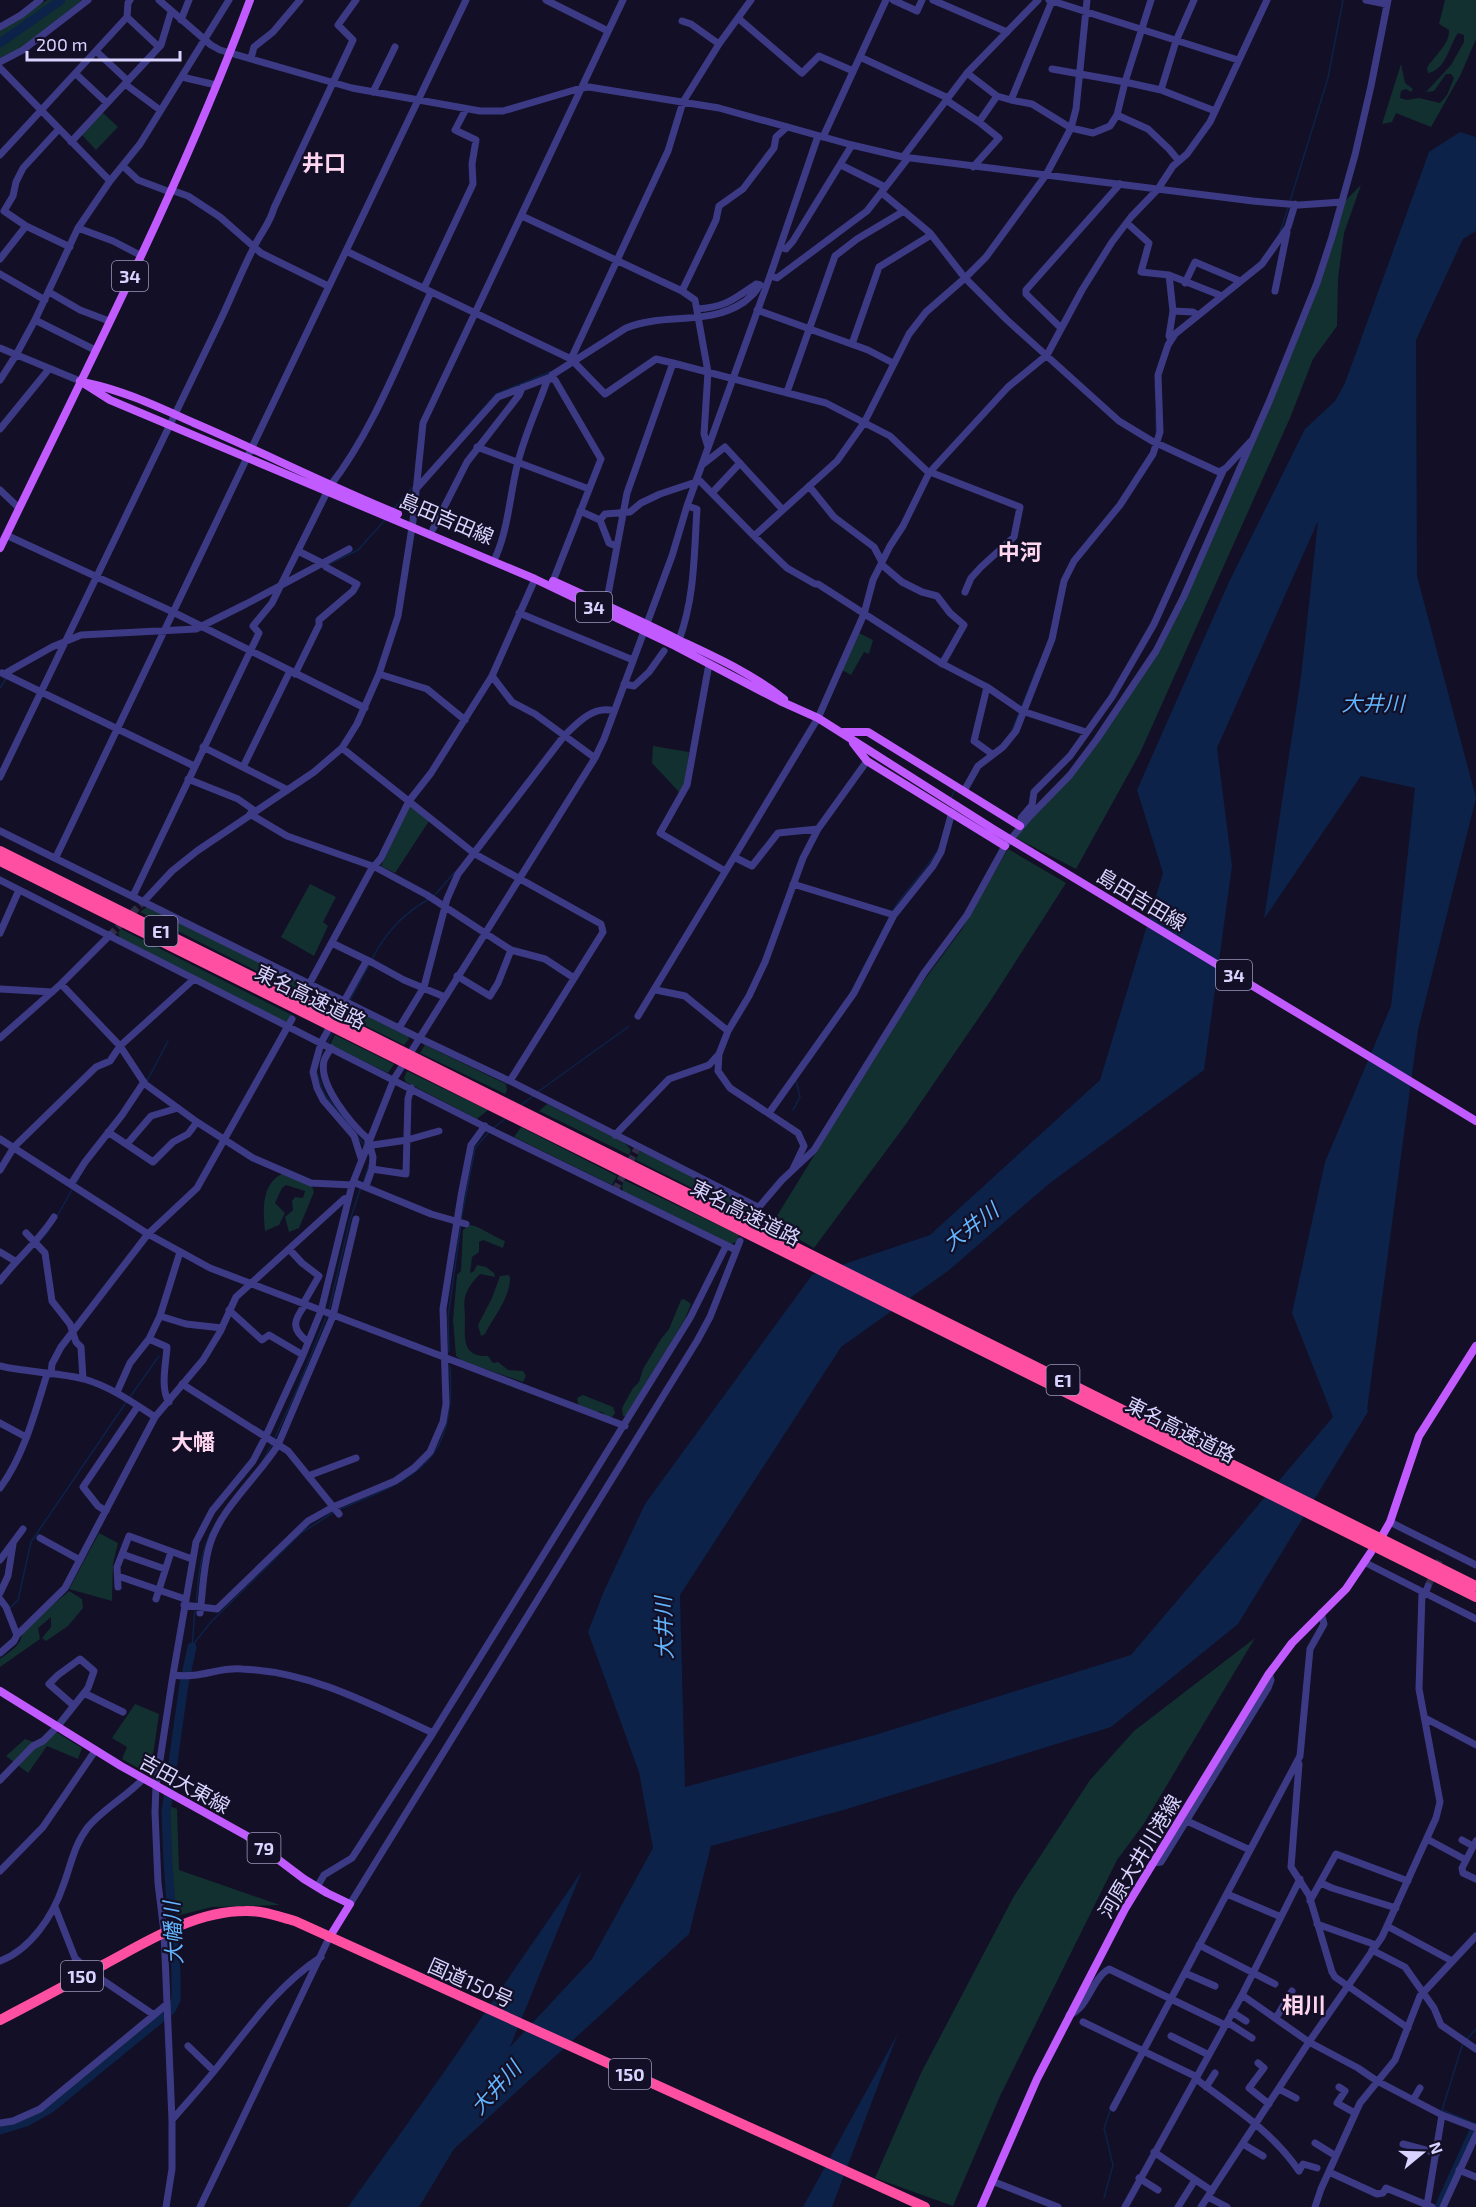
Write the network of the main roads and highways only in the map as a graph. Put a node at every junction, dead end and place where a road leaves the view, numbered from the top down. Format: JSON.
{"nodes":[{"id":1,"x":250,"y":0,"type":"edge"},
{"id":2,"x":80,"y":381,"type":"junction"},
{"id":3,"x":329,"y":489,"type":"junction"},
{"id":4,"x":413,"y":524,"type":"junction"},
{"id":5,"x":0,"y":548,"type":"edge"},
{"id":6,"x":645,"y":627,"type":"junction"},
{"id":7,"x":792,"y":705,"type":"junction"},
{"id":8,"x":842,"y":732,"type":"junction"},
{"id":9,"x":959,"y":788,"type":"junction"},
{"id":10,"x":948,"y":809,"type":"junction"},
{"id":11,"x":1021,"y":825,"type":"road end"},
{"id":12,"x":1005,"y":846,"type":"road end"},
{"id":13,"x":0,"y":851,"type":"edge"},
{"id":14,"x":0,"y":862,"type":"edge"},
{"id":15,"x":320,"y":1015,"type":"junction"},
{"id":16,"x":1476,"y":1121,"type":"edge"},
{"id":17,"x":1476,"y":1346,"type":"edge"},
{"id":18,"x":1351,"y":1529,"type":"junction"},
{"id":19,"x":1382,"y":1536,"type":"dead end"},
{"id":20,"x":1371,"y":1552,"type":"dead end"},
{"id":21,"x":1476,"y":1586,"type":"edge"},
{"id":22,"x":1476,"y":1597,"type":"edge"},
{"id":23,"x":0,"y":1691,"type":"edge"},
{"id":24,"x":332,"y":1939,"type":"junction"},
{"id":25,"x":0,"y":2020,"type":"edge"},
{"id":26,"x":925,"y":2207,"type":"edge"},
{"id":27,"x":981,"y":2207,"type":"edge"}],
"edges":[{"from":1,"to":2,"type":"main road","number":"34"},
{"from":2,"to":3,"type":"main road","name":"島田吉田線","number":"34"},
{"from":2,"to":3,"type":"main road","name":"島田吉田線","number":"34"},
{"from":2,"to":5,"type":"main road","number":"34"},
{"from":3,"to":4,"type":"main road","name":"島田吉田線","number":"34"},
{"from":4,"to":6,"type":"main road","name":"島田吉田線","number":"34"},
{"from":4,"to":6,"type":"main road","name":"島田吉田線","number":"34"},
{"from":6,"to":7,"type":"main road","name":"島田吉田線","number":"34"},
{"from":6,"to":7,"type":"main road","name":"島田吉田線","number":"34"},
{"from":7,"to":8,"type":"main road","name":"島田吉田線","number":"34"},
{"from":8,"to":9,"type":"main road"},
{"from":8,"to":10,"type":"main road"},
{"from":8,"to":16,"type":"main road","name":"島田吉田線","number":"34"},
{"from":9,"to":10,"type":"main road"},
{"from":9,"to":11,"type":"main road"},
{"from":10,"to":12,"type":"main road"},
{"from":13,"to":15,"type":"highway","name":"東名高速道路","number":"E1"},
{"from":14,"to":15,"type":"highway","name":"東名高速道路","number":"E1"},
{"from":15,"to":18,"type":"highway","name":"東名高速道路","number":"E1"},
{"from":17,"to":19,"type":"main road"},
{"from":18,"to":21,"type":"highway","name":"東名高速道路","number":"E1"},
{"from":18,"to":22,"type":"highway","name":"東名高速道路","number":"E1"},
{"from":20,"to":27,"type":"main road","name":"河原大井川港線"},
{"from":23,"to":24,"type":"main road","name":"吉田大東線","number":"79"},
{"from":24,"to":25,"type":"highway","name":"国道150号","number":"150"},
{"from":24,"to":26,"type":"highway","name":"国道150号","number":"150"}]}
